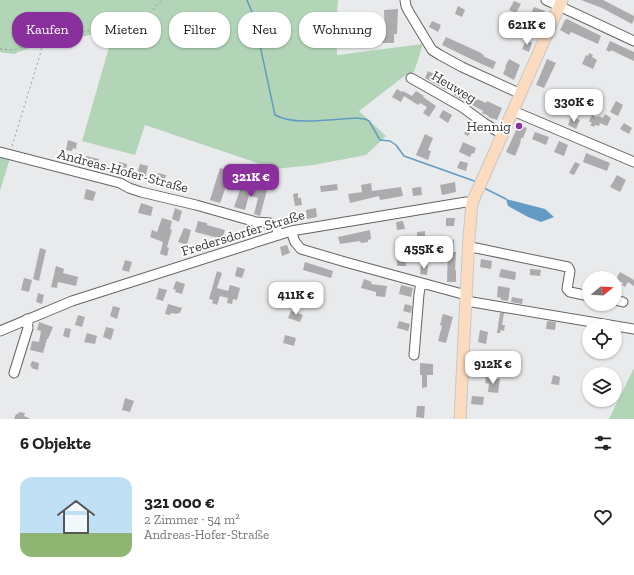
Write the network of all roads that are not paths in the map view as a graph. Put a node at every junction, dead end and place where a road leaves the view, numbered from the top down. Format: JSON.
{"nodes":[{"id":1,"x":405,"y":0,"type":"edge"},
{"id":2,"x":546,"y":0,"type":"edge"},
{"id":3,"x":561,"y":3,"type":"edge"},
{"id":4,"x":634,"y":41,"type":"edge"},
{"id":5,"x":411,"y":78,"type":"dead end"},
{"id":6,"x":521,"y":94,"type":"junction"},
{"id":7,"x":513,"y":111,"type":"junction"},
{"id":8,"x":502,"y":134,"type":"junction"},
{"id":9,"x":0,"y":152,"type":"edge"},
{"id":10,"x":634,"y":162,"type":"edge"},
{"id":11,"x":472,"y":203,"type":"junction"},
{"id":12,"x":291,"y":231,"type":"junction"},
{"id":13,"x":279,"y":235,"type":"junction"},
{"id":14,"x":468,"y":247,"type":"junction"},
{"id":15,"x":421,"y":283,"type":"junction"},
{"id":16,"x":582,"y":295,"type":"edge"},
{"id":17,"x":466,"y":298,"type":"junction"},
{"id":18,"x":28,"y":319,"type":"junction"},
{"id":19,"x":634,"y":329,"type":"edge"},
{"id":20,"x":0,"y":330,"type":"edge"},
{"id":21,"x":414,"y":355,"type":"dead end"},
{"id":22,"x":14,"y":373,"type":"dead end"},
{"id":23,"x":460,"y":419,"type":"edge"}],
"edges":[{"from":1,"to":6,"type":"street"},
{"from":2,"to":3,"type":"street"},
{"from":3,"to":4,"type":"street"},
{"from":3,"to":6,"type":"main road"},
{"from":5,"to":8,"type":"street","name":"Heuweg"},
{"from":6,"to":7,"type":"main road"},
{"from":7,"to":8,"type":"main road"},
{"from":7,"to":10,"type":"street"},
{"from":8,"to":11,"type":"main road"},
{"from":9,"to":13,"type":"street","name":"Andreas-Hofer-Straße"},
{"from":11,"to":12,"type":"street","name":"Fredersdorfer Straße"},
{"from":11,"to":14,"type":"main road"},
{"from":12,"to":13,"type":"street","name":"Fredersdorfer Straße"},
{"from":12,"to":15,"type":"street"},
{"from":13,"to":18,"type":"street","name":"Fredersdorfer Straße"},
{"from":14,"to":16,"type":"street"},
{"from":14,"to":17,"type":"main road"},
{"from":15,"to":17,"type":"street"},
{"from":15,"to":21,"type":"street"},
{"from":17,"to":19,"type":"street"},
{"from":17,"to":23,"type":"main road"},
{"from":18,"to":20,"type":"street","name":"Fredersdorfer Straße"},
{"from":18,"to":22,"type":"street"}]}
